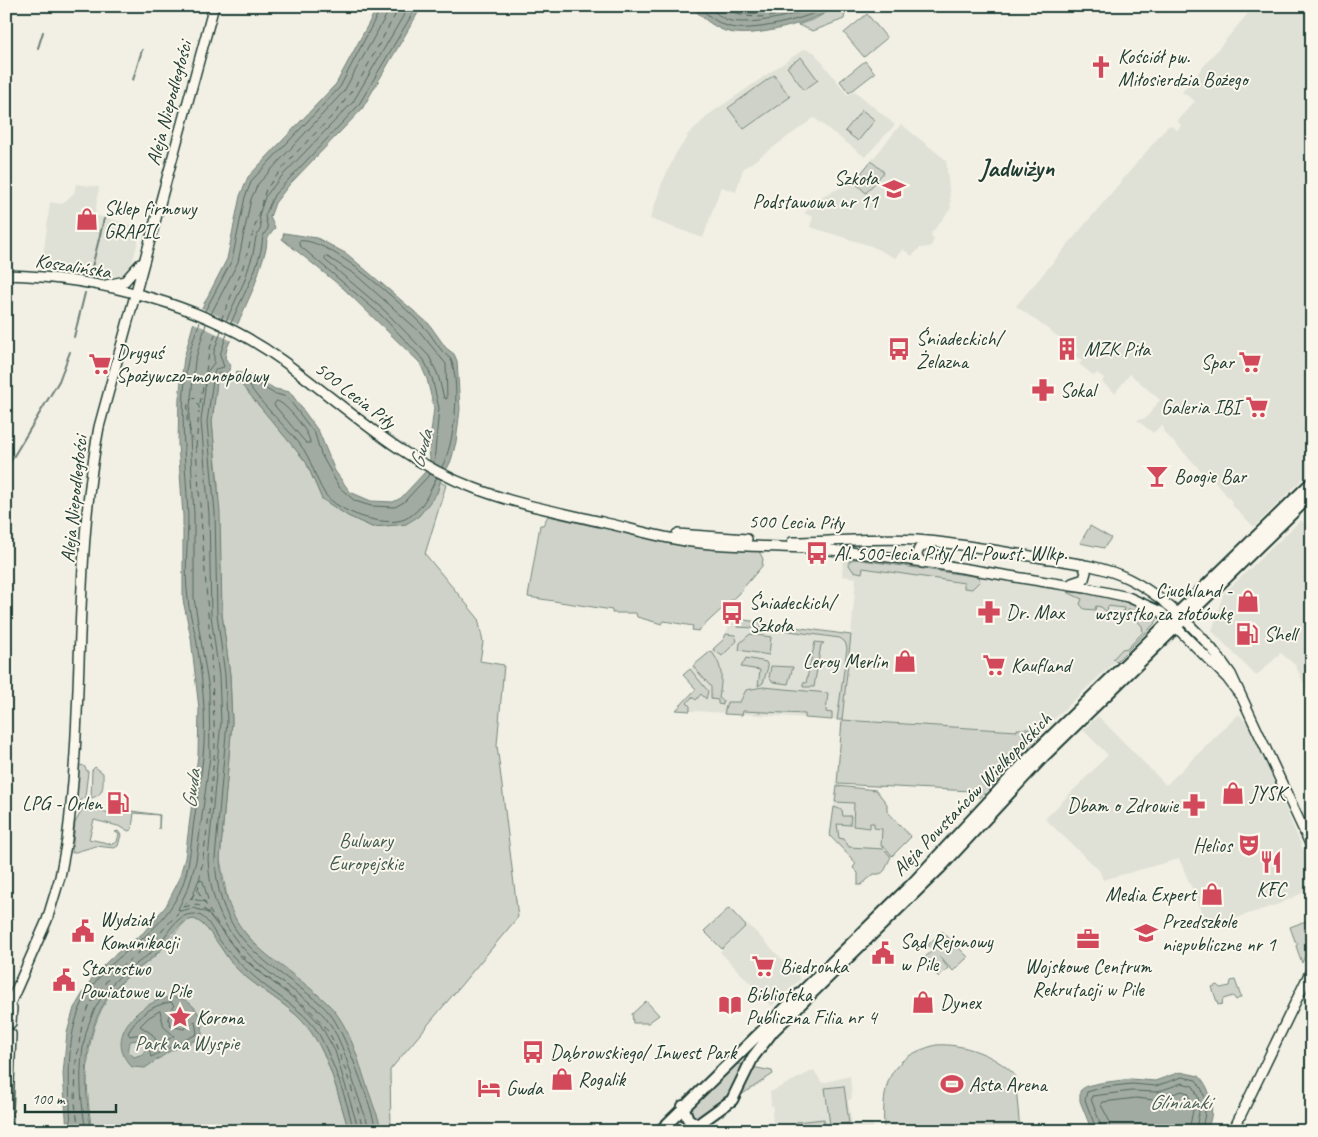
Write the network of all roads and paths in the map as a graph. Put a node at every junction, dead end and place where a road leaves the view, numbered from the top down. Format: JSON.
{"nodes":[{"id":1,"x":214,"y":6,"type":"edge"},
{"id":2,"x":145,"y":256,"type":"junction"},
{"id":3,"x":6,"y":275,"type":"edge"},
{"id":4,"x":96,"y":285,"type":"junction"},
{"id":5,"x":134,"y":295,"type":"junction"},
{"id":6,"x":1312,"y":482,"type":"edge"},
{"id":7,"x":1312,"y":494,"type":"edge"},
{"id":8,"x":647,"y":532,"type":"junction"},
{"id":9,"x":944,"y":543,"type":"junction"},
{"id":10,"x":922,"y":563,"type":"junction"},
{"id":11,"x":1082,"y":564,"type":"junction"},
{"id":12,"x":1059,"y":584,"type":"junction"},
{"id":13,"x":1176,"y":620,"type":"junction"},
{"id":14,"x":1293,"y":806,"type":"junction"},
{"id":15,"x":1312,"y":835,"type":"edge"},
{"id":16,"x":1312,"y":848,"type":"edge"},
{"id":17,"x":1312,"y":968,"type":"edge"},
{"id":18,"x":1312,"y":982,"type":"edge"},
{"id":19,"x":12,"y":1000,"type":"junction"},
{"id":20,"x":1292,"y":1010,"type":"junction"},
{"id":21,"x":6,"y":1013,"type":"edge"},
{"id":22,"x":8,"y":1022,"type":"edge"},
{"id":23,"x":8,"y":1036,"type":"edge"},
{"id":24,"x":683,"y":1106,"type":"junction"},
{"id":25,"x":693,"y":1128,"type":"edge"},
{"id":26,"x":7,"y":1131,"type":"edge"},
{"id":27,"x":660,"y":1131,"type":"edge"},
{"id":28,"x":1233,"y":1131,"type":"edge"}],
"edges":[{"from":1,"to":2,"type":"street","name":"Aleja Niepodległości"},
{"from":2,"to":4,"type":"street"},
{"from":2,"to":5,"type":"street","name":"Aleja Niepodległości"},
{"from":3,"to":4,"type":"street","name":"Koszalińska"},
{"from":4,"to":5,"type":"street","name":"Koszalińska"},
{"from":5,"to":8,"type":"street","name":"500 Lecia Piły"},
{"from":5,"to":19,"type":"street","name":"Aleja Niepodległości"},
{"from":6,"to":13,"type":"main road","name":"Aleja Powstańców Wielkopolskich"},
{"from":7,"to":13,"type":"main road","name":"Aleja Powstańców Wielkopolskich"},
{"from":8,"to":9,"type":"street","name":"500 Lecia Piły"},
{"from":8,"to":10,"type":"street","name":"500 Lecia Piły"},
{"from":9,"to":10,"type":"street","name":"500 Lecia Piły"},
{"from":9,"to":11,"type":"street","name":"500 Lecia Piły"},
{"from":10,"to":12,"type":"street","name":"500 Lecia Piły"},
{"from":11,"to":12,"type":"street","name":"500 Lecia Piły"},
{"from":11,"to":13,"type":"street","name":"500 Lecia Piły"},
{"from":12,"to":13,"type":"street","name":"500 Lecia Piły"},
{"from":13,"to":14,"type":"street"},
{"from":13,"to":24,"type":"main road","name":"Aleja Powstańców Wielkopolskich"},
{"from":13,"to":25,"type":"main road","name":"Aleja Powstańców Wielkopolskich"},
{"from":14,"to":15,"type":"street"},
{"from":14,"to":16,"type":"street"},
{"from":17,"to":20,"type":"street"},
{"from":18,"to":20,"type":"street"},
{"from":19,"to":21,"type":"street","name":"Aleja Niepodległości"},
{"from":19,"to":22,"type":"street","name":"Aleja Niepodległości"},
{"from":20,"to":28,"type":"street"},
{"from":22,"to":23,"type":"street","name":"Aleja Niepodległości"},
{"from":23,"to":26,"type":"street"},
{"from":24,"to":25,"type":"main road"},
{"from":24,"to":27,"type":"main road","name":"Aleja Powstańców Wielkopolskich"}]}
